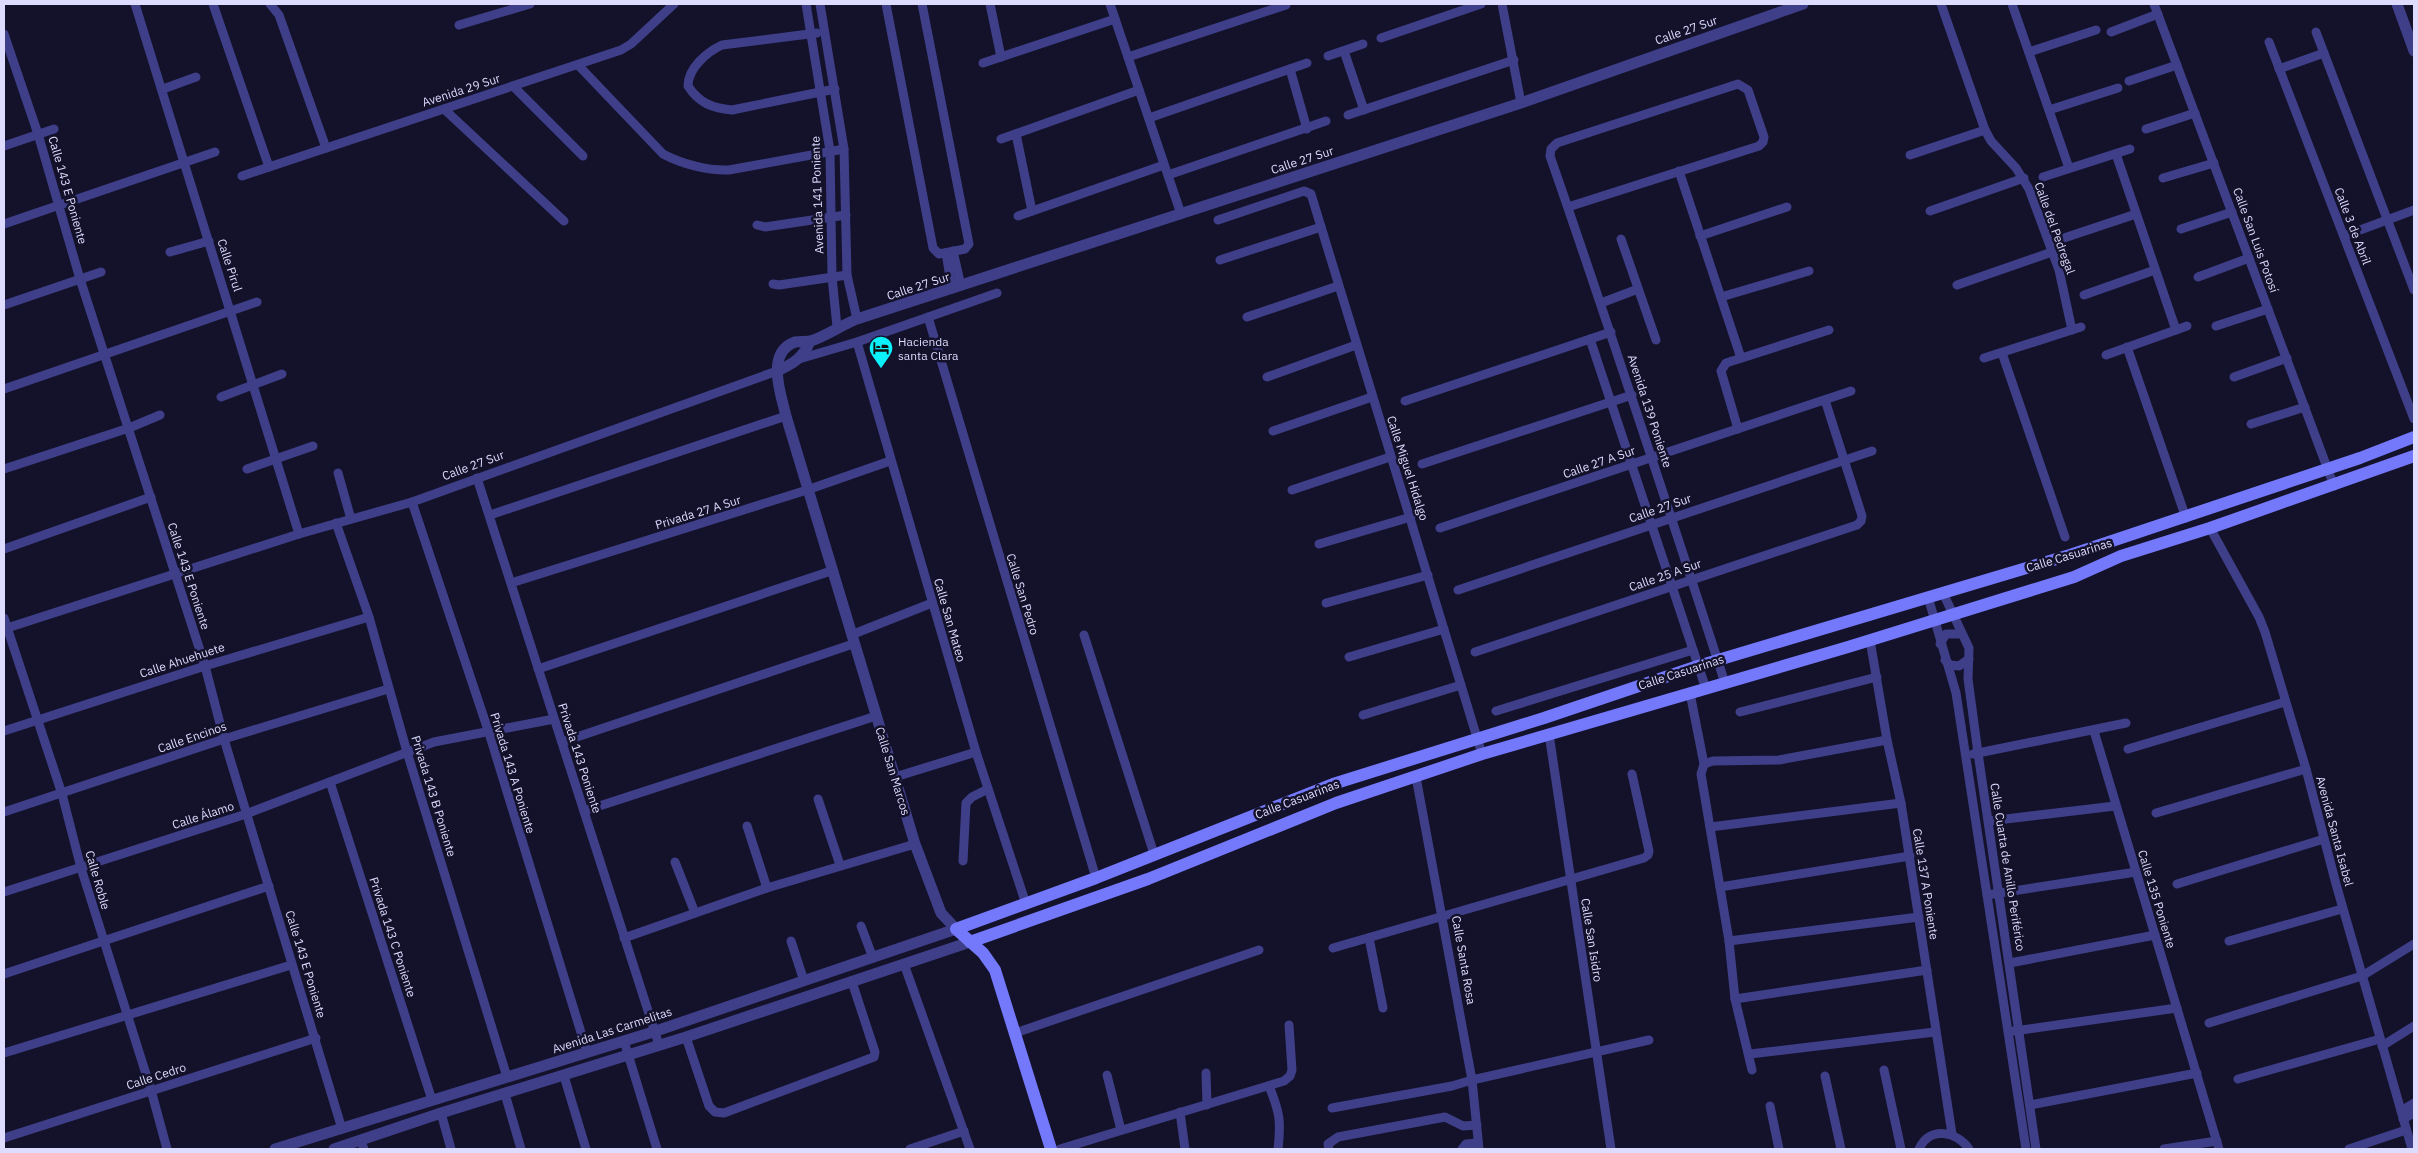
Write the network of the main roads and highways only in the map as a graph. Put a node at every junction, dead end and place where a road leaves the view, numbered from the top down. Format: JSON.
{"nodes":[{"id":1,"x":2414,"y":437,"type":"edge"},
{"id":2,"x":2414,"y":456,"type":"edge"},
{"id":3,"x":956,"y":929,"type":"joint"},
{"id":4,"x":970,"y":942,"type":"junction"},
{"id":5,"x":1051,"y":1149,"type":"edge"}],
"edges":[{"from":1,"to":3,"type":"main road","name":"Calle Casuarinas"},
{"from":2,"to":4,"type":"main road","name":"Calle Casuarinas"},
{"from":3,"to":4,"type":"main road","name":"Calle San Marcos"},
{"from":4,"to":5,"type":"main road","name":"Calle San Marcos"}]}
